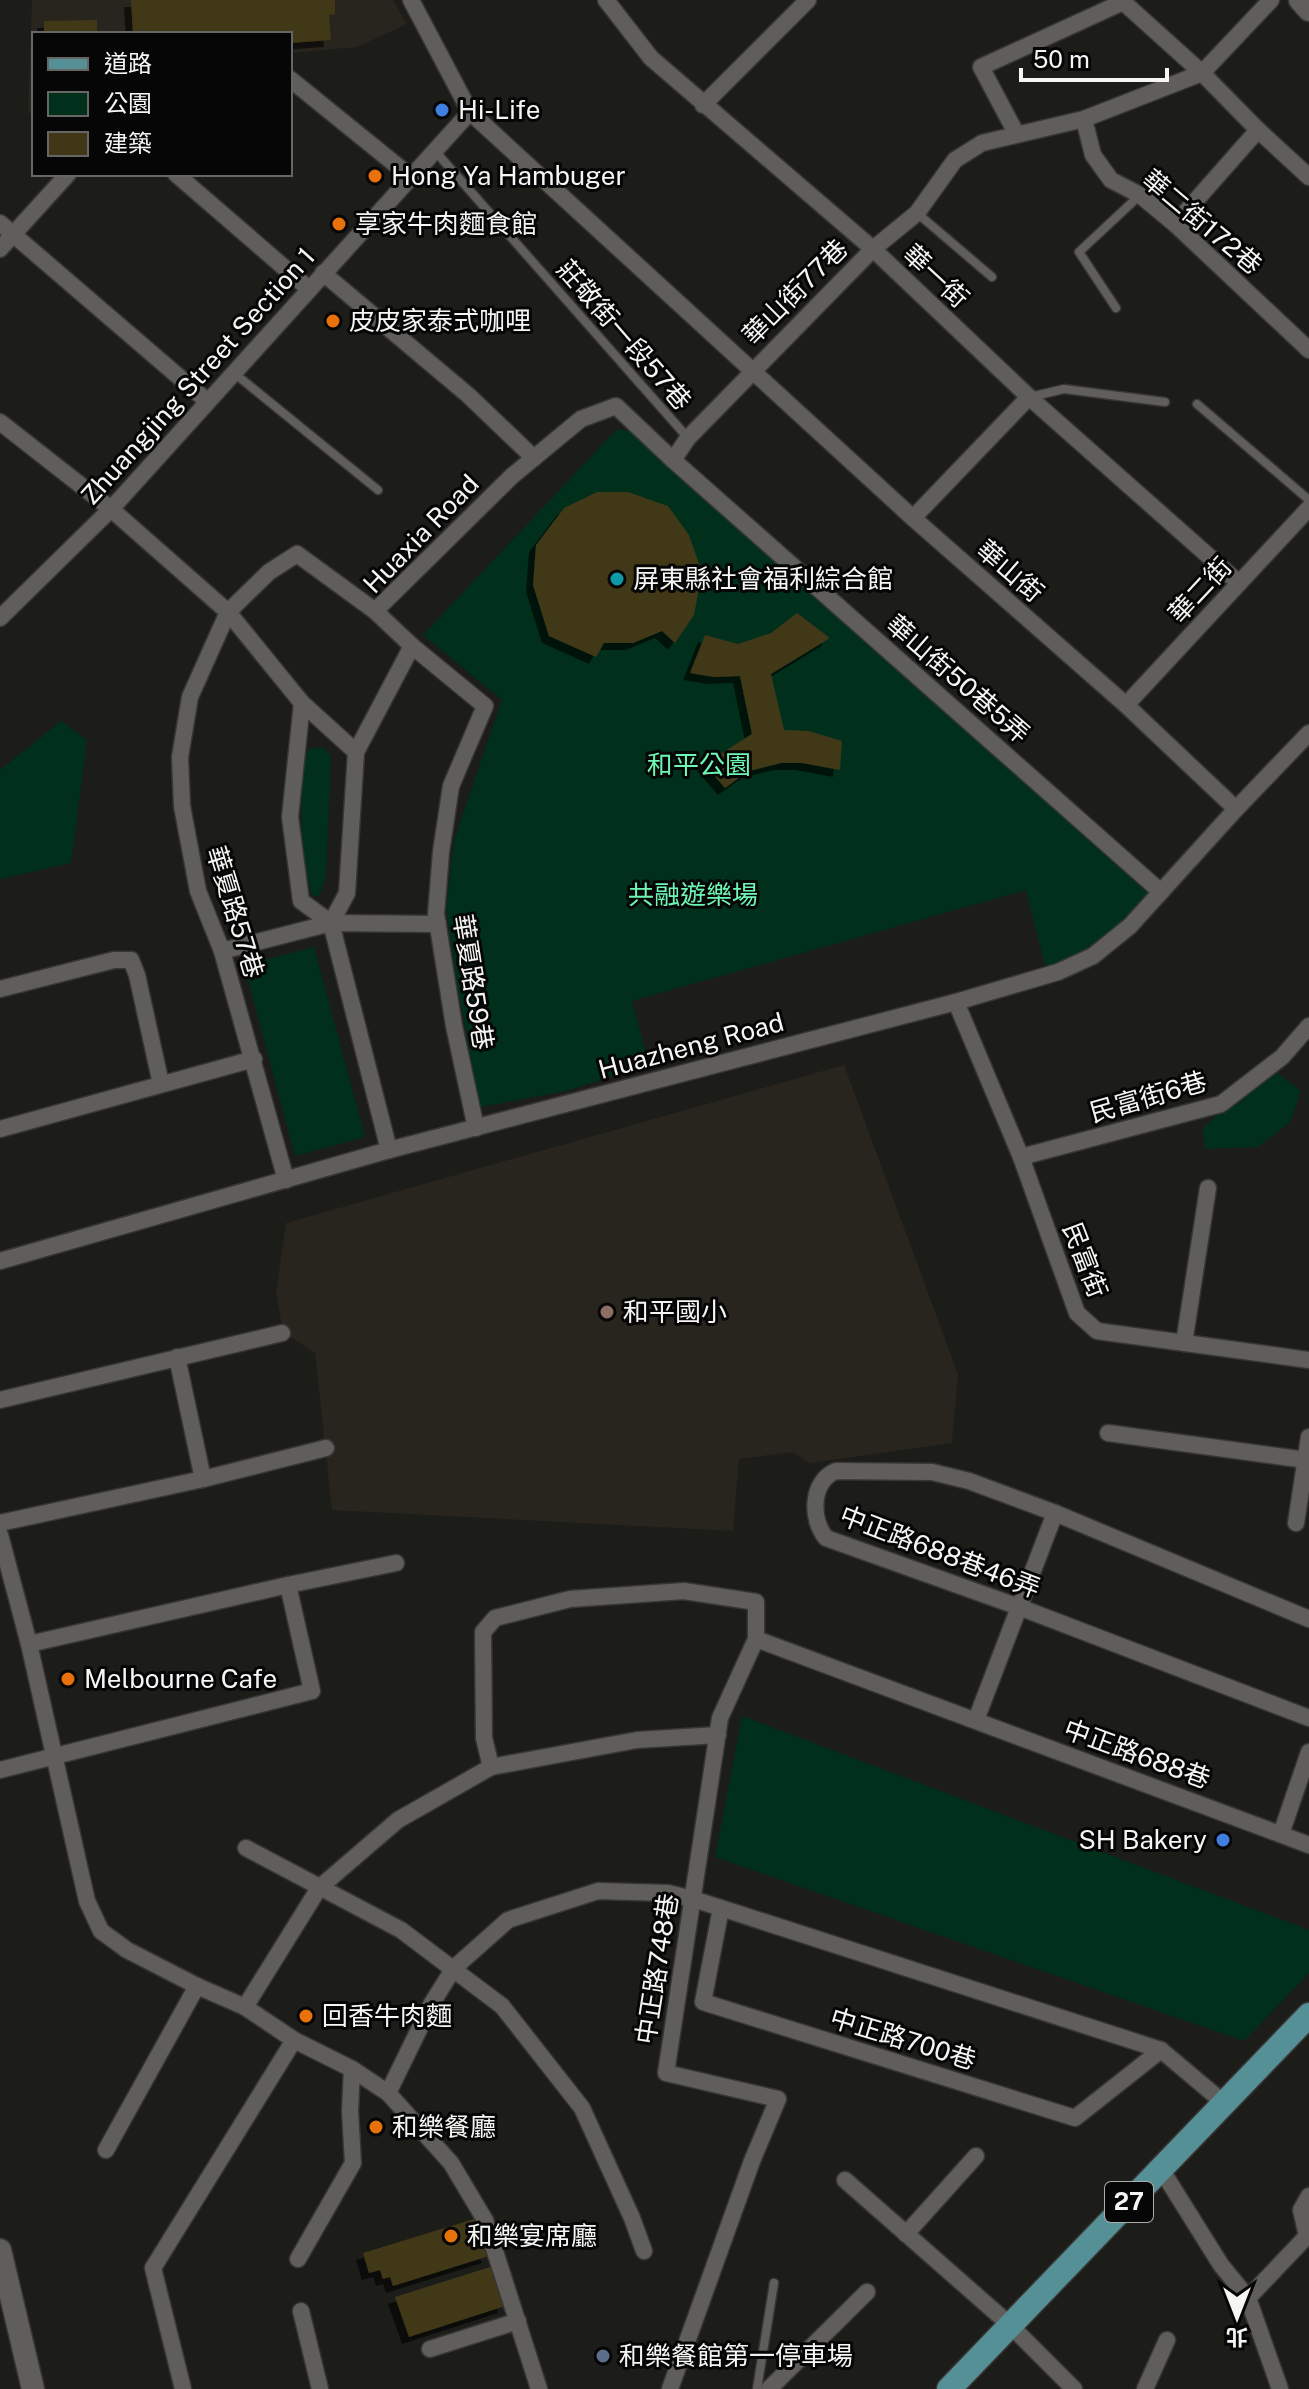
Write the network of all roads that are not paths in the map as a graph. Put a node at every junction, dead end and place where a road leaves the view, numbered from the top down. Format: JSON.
{"nodes":[{"id":1,"x":411,"y":0,"type":"edge"},
{"id":2,"x":606,"y":0,"type":"edge"},
{"id":3,"x":808,"y":0,"type":"edge"},
{"id":4,"x":1271,"y":0,"type":"edge"},
{"id":5,"x":1300,"y":0,"type":"edge"},
{"id":6,"x":1122,"y":1,"type":"edge"},
{"id":7,"x":1309,"y":10,"type":"edge"},
{"id":8,"x":1202,"y":73,"type":"junction"},
{"id":9,"x":292,"y":81,"type":"edge"},
{"id":10,"x":703,"y":105,"type":"junction"},
{"id":11,"x":470,"y":112,"type":"junction"},
{"id":12,"x":1084,"y":119,"type":"junction"},
{"id":13,"x":1258,"y":130,"type":"junction"},
{"id":14,"x":1016,"y":133,"type":"junction"},
{"id":15,"x":435,"y":151,"type":"junction"},
{"id":16,"x":66,"y":176,"type":"edge"},
{"id":17,"x":411,"y":177,"type":"junction"},
{"id":18,"x":1309,"y":177,"type":"edge"},
{"id":19,"x":188,"y":178,"type":"edge"},
{"id":20,"x":1140,"y":195,"type":"junction"},
{"id":21,"x":917,"y":213,"type":"junction"},
{"id":22,"x":0,"y":223,"type":"edge"},
{"id":23,"x":1175,"y":224,"type":"junction"},
{"id":24,"x":13,"y":235,"type":"junction"},
{"id":25,"x":0,"y":249,"type":"edge"},
{"id":26,"x":873,"y":249,"type":"junction"},
{"id":27,"x":323,"y":273,"type":"junction"},
{"id":28,"x":992,"y":277,"type":"dead end"},
{"id":29,"x":309,"y":289,"type":"junction"},
{"id":30,"x":1116,"y":308,"type":"dead end"},
{"id":31,"x":1309,"y":350,"type":"edge"},
{"id":32,"x":752,"y":370,"type":"junction"},
{"id":33,"x":233,"y":373,"type":"junction"},
{"id":34,"x":1029,"y":397,"type":"junction"},
{"id":35,"x":207,"y":401,"type":"junction"},
{"id":36,"x":1165,"y":402,"type":"dead end"},
{"id":37,"x":1197,"y":404,"type":"dead end"},
{"id":38,"x":616,"y":406,"type":"joint"},
{"id":39,"x":0,"y":422,"type":"edge"},
{"id":40,"x":688,"y":438,"type":"junction"},
{"id":41,"x":534,"y":458,"type":"junction"},
{"id":42,"x":673,"y":460,"type":"junction"},
{"id":43,"x":378,"y":490,"type":"dead end"},
{"id":44,"x":1309,"y":500,"type":"edge"},
{"id":45,"x":1309,"y":508,"type":"edge"},
{"id":46,"x":111,"y":509,"type":"junction"},
{"id":47,"x":913,"y":518,"type":"junction"},
{"id":48,"x":1239,"y":583,"type":"junction"},
{"id":49,"x":375,"y":611,"type":"junction"},
{"id":50,"x":228,"y":612,"type":"junction"},
{"id":51,"x":0,"y":618,"type":"edge"},
{"id":52,"x":412,"y":646,"type":"junction"},
{"id":53,"x":302,"y":703,"type":"junction"},
{"id":54,"x":1126,"y":705,"type":"junction"},
{"id":55,"x":1309,"y":733,"type":"edge"},
{"id":56,"x":356,"y":752,"type":"junction"},
{"id":57,"x":1236,"y":809,"type":"junction"},
{"id":58,"x":1161,"y":892,"type":"junction"},
{"id":59,"x":331,"y":923,"type":"junction"},
{"id":60,"x":438,"y":924,"type":"junction"},
{"id":61,"x":222,"y":951,"type":"junction"},
{"id":62,"x":0,"y":989,"type":"edge"},
{"id":63,"x":956,"y":1002,"type":"junction"},
{"id":64,"x":1309,"y":1026,"type":"edge"},
{"id":65,"x":254,"y":1059,"type":"junction"},
{"id":66,"x":161,"y":1084,"type":"junction"},
{"id":67,"x":476,"y":1128,"type":"junction"},
{"id":68,"x":0,"y":1129,"type":"edge"},
{"id":69,"x":389,"y":1150,"type":"junction"},
{"id":70,"x":1021,"y":1157,"type":"junction"},
{"id":71,"x":286,"y":1180,"type":"junction"},
{"id":72,"x":1208,"y":1188,"type":"dead end"},
{"id":73,"x":0,"y":1261,"type":"edge"},
{"id":74,"x":282,"y":1333,"type":"dead end"},
{"id":75,"x":1184,"y":1343,"type":"junction"},
{"id":76,"x":177,"y":1357,"type":"junction"},
{"id":77,"x":1309,"y":1360,"type":"edge"},
{"id":78,"x":0,"y":1400,"type":"edge"},
{"id":79,"x":1108,"y":1433,"type":"dead end"},
{"id":80,"x":1309,"y":1437,"type":"edge"},
{"id":81,"x":326,"y":1448,"type":"dead end"},
{"id":82,"x":1306,"y":1460,"type":"junction"},
{"id":83,"x":203,"y":1479,"type":"junction"},
{"id":84,"x":1055,"y":1513,"type":"junction"},
{"id":85,"x":0,"y":1523,"type":"edge"},
{"id":86,"x":1296,"y":1523,"type":"dead end"},
{"id":87,"x":0,"y":1535,"type":"edge"},
{"id":88,"x":396,"y":1563,"type":"dead end"},
{"id":89,"x":288,"y":1585,"type":"junction"},
{"id":90,"x":1019,"y":1607,"type":"junction"},
{"id":91,"x":1309,"y":1619,"type":"edge"},
{"id":92,"x":756,"y":1639,"type":"junction"},
{"id":93,"x":29,"y":1644,"type":"junction"},
{"id":94,"x":1309,"y":1718,"type":"edge"},
{"id":95,"x":976,"y":1720,"type":"junction"},
{"id":96,"x":718,"y":1735,"type":"junction"},
{"id":97,"x":1309,"y":1752,"type":"edge"},
{"id":98,"x":54,"y":1756,"type":"junction"},
{"id":99,"x":491,"y":1767,"type":"junction"},
{"id":100,"x":0,"y":1770,"type":"edge"},
{"id":101,"x":1281,"y":1834,"type":"junction"},
{"id":102,"x":1309,"y":1845,"type":"edge"},
{"id":103,"x":246,"y":1848,"type":"dead end"},
{"id":104,"x":319,"y":1888,"type":"junction"},
{"id":105,"x":693,"y":1899,"type":"junction"},
{"id":106,"x":721,"y":1908,"type":"junction"},
{"id":107,"x":454,"y":1968,"type":"junction"},
{"id":108,"x":197,"y":1986,"type":"junction"},
{"id":109,"x":245,"y":2007,"type":"junction"},
{"id":110,"x":1309,"y":2015,"type":"edge"},
{"id":111,"x":294,"y":2040,"type":"junction"},
{"id":112,"x":1161,"y":2050,"type":"junction"},
{"id":113,"x":352,"y":2069,"type":"junction"},
{"id":114,"x":388,"y":2093,"type":"junction"},
{"id":115,"x":1224,"y":2103,"type":"junction"},
{"id":116,"x":106,"y":2150,"type":"dead end"},
{"id":117,"x":976,"y":2156,"type":"dead end"},
{"id":118,"x":1161,"y":2169,"type":"junction"},
{"id":119,"x":845,"y":2180,"type":"dead end"},
{"id":120,"x":1309,"y":2196,"type":"edge"},
{"id":121,"x":906,"y":2234,"type":"junction"},
{"id":122,"x":1308,"y":2236,"type":"edge"},
{"id":123,"x":0,"y":2250,"type":"edge"},
{"id":124,"x":644,"y":2251,"type":"dead end"},
{"id":125,"x":298,"y":2259,"type":"dead end"},
{"id":126,"x":774,"y":2283,"type":"dead end"},
{"id":127,"x":867,"y":2292,"type":"dead end"},
{"id":128,"x":1248,"y":2298,"type":"junction"},
{"id":129,"x":301,"y":2311,"type":"dead end"},
{"id":130,"x":518,"y":2321,"type":"junction"},
{"id":131,"x":1010,"y":2325,"type":"junction"},
{"id":132,"x":1167,"y":2340,"type":"dead end"},
{"id":133,"x":430,"y":2349,"type":"dead end"},
{"id":134,"x":33,"y":2389,"type":"edge"},
{"id":135,"x":183,"y":2389,"type":"edge"},
{"id":136,"x":320,"y":2389,"type":"edge"},
{"id":137,"x":539,"y":2389,"type":"edge"},
{"id":138,"x":670,"y":2389,"type":"edge"},
{"id":139,"x":757,"y":2389,"type":"edge"},
{"id":140,"x":769,"y":2389,"type":"edge"},
{"id":141,"x":949,"y":2389,"type":"edge"},
{"id":142,"x":1074,"y":2389,"type":"edge"},
{"id":143,"x":1145,"y":2389,"type":"edge"},
{"id":144,"x":1280,"y":2389,"type":"edge"}],
"edges":[{"from":1,"to":11,"type":"street"},
{"from":2,"to":10,"type":"street","name":"華一街"},
{"from":3,"to":10,"type":"street"},
{"from":4,"to":8,"type":"street"},
{"from":5,"to":7,"type":"street"},
{"from":6,"to":8,"type":"street"},
{"from":6,"to":14,"type":"street"},
{"from":8,"to":12,"type":"street","name":"華山街77巷"},
{"from":8,"to":13,"type":"street"},
{"from":9,"to":17,"type":"street"},
{"from":10,"to":26,"type":"street","name":"華一街"},
{"from":11,"to":15,"type":"street","name":"Zhuangjing Street Section 1"},
{"from":11,"to":32,"type":"street","name":"華山街"},
{"from":12,"to":14,"type":"street","name":"華山街77巷"},
{"from":12,"to":20,"type":"street","name":"華二街172巷"},
{"from":13,"to":18,"type":"street"},
{"from":13,"to":23,"type":"street"},
{"from":14,"to":21,"type":"street","name":"華山街77巷"},
{"from":15,"to":17,"type":"street","name":"Zhuangjing Street Section 1"},
{"from":15,"to":40,"type":"lane","name":"莊敬街一段57巷"},
{"from":16,"to":24,"type":"street"},
{"from":17,"to":27,"type":"street","name":"Zhuangjing Street Section 1"},
{"from":19,"to":29,"type":"street"},
{"from":20,"to":23,"type":"street","name":"華二街172巷"},
{"from":20,"to":30,"type":"lane"},
{"from":21,"to":26,"type":"street","name":"華山街77巷"},
{"from":21,"to":28,"type":"lane"},
{"from":22,"to":24,"type":"street"},
{"from":23,"to":31,"type":"street","name":"華二街172巷"},
{"from":24,"to":25,"type":"street"},
{"from":24,"to":35,"type":"street"},
{"from":26,"to":32,"type":"street","name":"華山街77巷"},
{"from":26,"to":34,"type":"street","name":"華一街"},
{"from":27,"to":29,"type":"street","name":"Zhuangjing Street Section 1"},
{"from":27,"to":41,"type":"street"},
{"from":29,"to":33,"type":"street","name":"Zhuangjing Street Section 1"},
{"from":32,"to":40,"type":"street","name":"華山街77巷"},
{"from":32,"to":47,"type":"street","name":"華山街"},
{"from":33,"to":35,"type":"street","name":"Zhuangjing Street Section 1"},
{"from":33,"to":43,"type":"lane"},
{"from":34,"to":36,"type":"lane"},
{"from":34,"to":47,"type":"street"},
{"from":34,"to":48,"type":"street","name":"華一街"},
{"from":35,"to":46,"type":"street","name":"Zhuangjing Street Section 1"},
{"from":37,"to":44,"type":"lane"},
{"from":38,"to":41,"type":"street","name":"Huaxia Road"},
{"from":38,"to":42,"type":"street","name":"華山街50巷5弄"},
{"from":39,"to":46,"type":"street"},
{"from":40,"to":42,"type":"street","name":"華山街77巷"},
{"from":41,"to":49,"type":"street","name":"Huaxia Road"},
{"from":42,"to":58,"type":"street","name":"華山街50巷5弄"},
{"from":45,"to":48,"type":"street","name":"華二街"},
{"from":46,"to":50,"type":"street"},
{"from":46,"to":51,"type":"street","name":"Zhuangjing Street Section 1"},
{"from":47,"to":54,"type":"street","name":"華山街"},
{"from":48,"to":54,"type":"street","name":"華二街"},
{"from":49,"to":50,"type":"street"},
{"from":49,"to":52,"type":"street","name":"Huaxia Road"},
{"from":50,"to":53,"type":"street"},
{"from":50,"to":61,"type":"street","name":"華夏路57巷"},
{"from":52,"to":56,"type":"street"},
{"from":52,"to":60,"type":"street","name":"華夏路59巷"},
{"from":53,"to":56,"type":"street"},
{"from":53,"to":59,"type":"street"},
{"from":54,"to":57,"type":"street","name":"華山街"},
{"from":55,"to":57,"type":"street","name":"Huazheng Road"},
{"from":56,"to":59,"type":"street"},
{"from":57,"to":58,"type":"street","name":"Huazheng Road"},
{"from":58,"to":63,"type":"street","name":"Huazheng Road"},
{"from":59,"to":60,"type":"street"},
{"from":59,"to":61,"type":"street"},
{"from":59,"to":69,"type":"street"},
{"from":60,"to":67,"type":"street","name":"華夏路59巷"},
{"from":61,"to":65,"type":"street","name":"華夏路57巷"},
{"from":62,"to":66,"type":"street"},
{"from":63,"to":67,"type":"street","name":"Huazheng Road"},
{"from":63,"to":70,"type":"street","name":"民富街"},
{"from":64,"to":70,"type":"street","name":"民富街6巷"},
{"from":65,"to":66,"type":"street"},
{"from":65,"to":71,"type":"street","name":"華夏路57巷"},
{"from":66,"to":68,"type":"street"},
{"from":67,"to":69,"type":"street","name":"Huazheng Road"},
{"from":69,"to":71,"type":"street","name":"Huazheng Road"},
{"from":70,"to":75,"type":"street","name":"民富街"},
{"from":71,"to":73,"type":"street","name":"Huazheng Road"},
{"from":72,"to":75,"type":"street"},
{"from":74,"to":76,"type":"street"},
{"from":75,"to":77,"type":"street","name":"民富街"},
{"from":76,"to":78,"type":"street"},
{"from":76,"to":83,"type":"street"},
{"from":79,"to":82,"type":"street"},
{"from":80,"to":82,"type":"street"},
{"from":81,"to":83,"type":"street"},
{"from":82,"to":86,"type":"street"},
{"from":83,"to":85,"type":"street"},
{"from":84,"to":90,"type":"street"},
{"from":84,"to":90,"type":"street","name":"中正路688巷46弄"},
{"from":84,"to":91,"type":"street","name":"中正路688巷46弄"},
{"from":87,"to":93,"type":"street"},
{"from":88,"to":89,"type":"street"},
{"from":89,"to":93,"type":"street"},
{"from":89,"to":98,"type":"street"},
{"from":90,"to":94,"type":"street","name":"中正路688巷46弄"},
{"from":90,"to":95,"type":"street"},
{"from":92,"to":95,"type":"street","name":"中正路688巷"},
{"from":92,"to":96,"type":"street","name":"中正路748巷"},
{"from":92,"to":99,"type":"street","name":"中正路748巷"},
{"from":93,"to":98,"type":"street"},
{"from":95,"to":101,"type":"street","name":"中正路688巷"},
{"from":96,"to":99,"type":"street"},
{"from":96,"to":105,"type":"street","name":"中正路748巷"},
{"from":97,"to":101,"type":"street"},
{"from":98,"to":100,"type":"street"},
{"from":98,"to":108,"type":"street"},
{"from":99,"to":104,"type":"street"},
{"from":101,"to":102,"type":"street","name":"中正路688巷"},
{"from":103,"to":104,"type":"street"},
{"from":104,"to":107,"type":"street"},
{"from":104,"to":109,"type":"street"},
{"from":105,"to":106,"type":"street"},
{"from":105,"to":107,"type":"street"},
{"from":105,"to":138,"type":"street","name":"中正路748巷"},
{"from":106,"to":112,"type":"street"},
{"from":106,"to":112,"type":"street","name":"中正路700巷"},
{"from":107,"to":114,"type":"street"},
{"from":107,"to":124,"type":"street"},
{"from":108,"to":109,"type":"street"},
{"from":108,"to":116,"type":"street"},
{"from":109,"to":111,"type":"street"},
{"from":110,"to":115,"type":"main road","number":"27"},
{"from":111,"to":113,"type":"street"},
{"from":111,"to":135,"type":"street"},
{"from":112,"to":115,"type":"street"},
{"from":113,"to":114,"type":"street"},
{"from":113,"to":125,"type":"street"},
{"from":114,"to":130,"type":"street"},
{"from":115,"to":118,"type":"main road","number":"27"},
{"from":117,"to":121,"type":"street"},
{"from":118,"to":128,"type":"street"},
{"from":118,"to":131,"type":"main road","number":"27"},
{"from":119,"to":121,"type":"street"},
{"from":120,"to":122,"type":"street"},
{"from":121,"to":131,"type":"street"},
{"from":122,"to":128,"type":"street"},
{"from":123,"to":134,"type":"street"},
{"from":126,"to":139,"type":"lane"},
{"from":127,"to":140,"type":"street"},
{"from":128,"to":144,"type":"street"},
{"from":129,"to":136,"type":"street"},
{"from":130,"to":133,"type":"street"},
{"from":130,"to":137,"type":"street"},
{"from":131,"to":141,"type":"main road","number":"27"},
{"from":131,"to":142,"type":"street"},
{"from":132,"to":143,"type":"street"}]}
